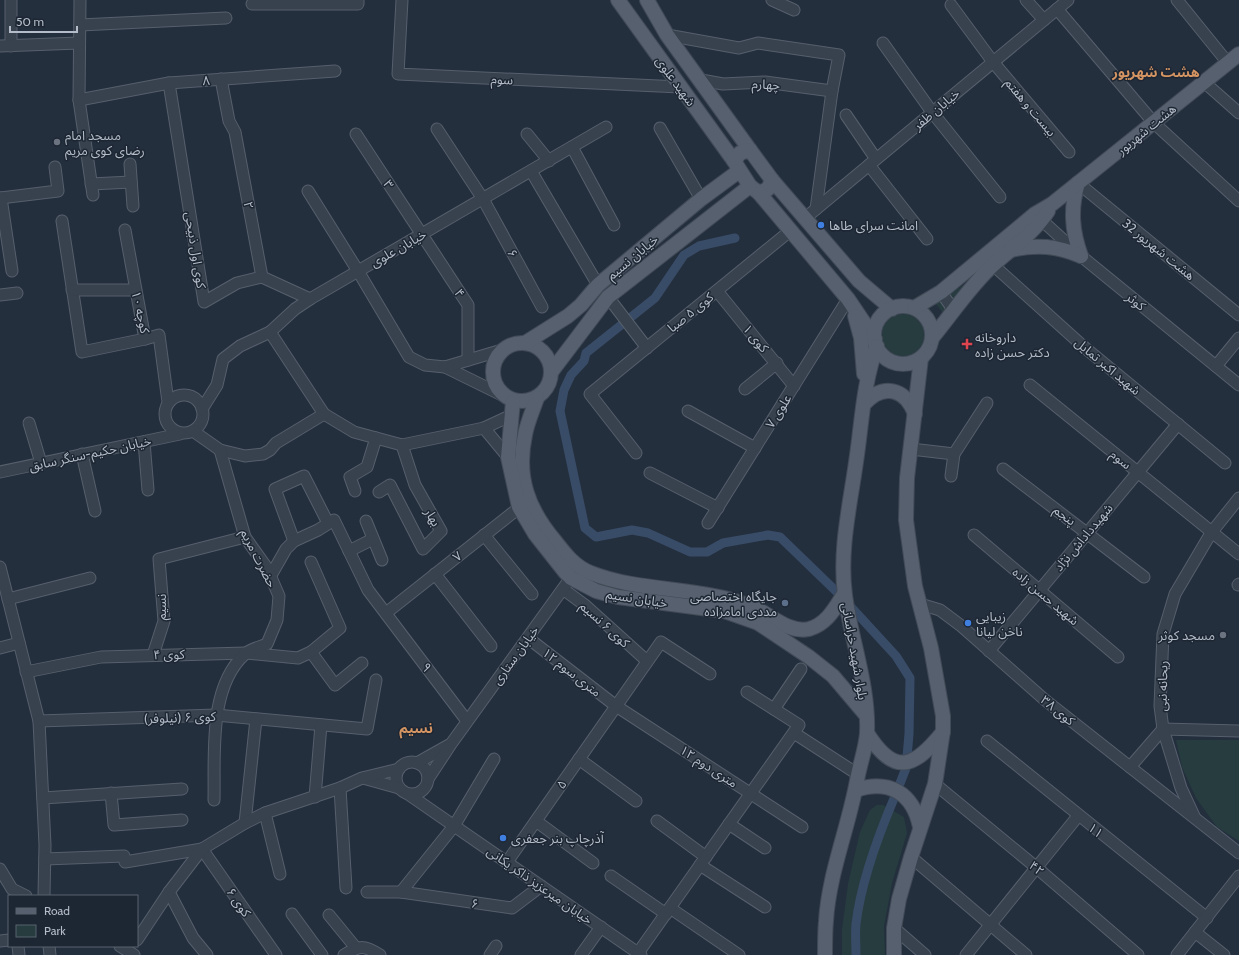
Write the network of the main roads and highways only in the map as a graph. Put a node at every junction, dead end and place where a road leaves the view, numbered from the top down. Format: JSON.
{"nodes":[{"id":1,"x":618,"y":0,"type":"edge"},
{"id":2,"x":647,"y":0,"type":"edge"},
{"id":3,"x":1234,"y":59,"type":"edge"},
{"id":4,"x":750,"y":150,"type":"junction"},
{"id":5,"x":737,"y":166,"type":"junction"},
{"id":6,"x":772,"y":180,"type":"junction"},
{"id":7,"x":1078,"y":183,"type":"junction"},
{"id":8,"x":754,"y":190,"type":"junction"},
{"id":9,"x":1038,"y":217,"type":"junction"},
{"id":10,"x":1011,"y":250,"type":"junction"},
{"id":11,"x":848,"y":299,"type":"junction"},
{"id":12,"x":914,"y":308,"type":"junction"},
{"id":13,"x":892,"y":309,"type":"junction"},
{"id":14,"x":932,"y":338,"type":"junction"},
{"id":15,"x":876,"y":342,"type":"junction"},
{"id":16,"x":525,"y":343,"type":"junction"},
{"id":17,"x":922,"y":358,"type":"junction"},
{"id":18,"x":552,"y":370,"type":"junction"},
{"id":19,"x":865,"y":388,"type":"junction"},
{"id":20,"x":537,"y":398,"type":"junction"},
{"id":21,"x":509,"y":403,"type":"junction"},
{"id":22,"x":864,"y":404,"type":"junction"},
{"id":23,"x":915,"y":414,"type":"junction"},
{"id":24,"x":524,"y":504,"type":"junction"},
{"id":25,"x":571,"y":578,"type":"junction"},
{"id":26,"x":844,"y":594,"type":"junction"},
{"id":27,"x":866,"y":715,"type":"junction"},
{"id":28,"x":943,"y":732,"type":"junction"},
{"id":29,"x":867,"y":733,"type":"junction"},
{"id":30,"x":856,"y":790,"type":"junction"},
{"id":31,"x":920,"y":827,"type":"junction"},
{"id":32,"x":825,"y":955,"type":"edge"},
{"id":33,"x":894,"y":955,"type":"edge"}],
"edges":[{"from":1,"to":5,"type":"main road","name":"شهید علوی"},
{"from":2,"to":4,"type":"main road","name":"شهید علوی"},
{"from":3,"to":7,"type":"main road","name":"هشت شهریور"},
{"from":4,"to":5,"type":"main road","name":"خیابان نسیم"},
{"from":4,"to":6,"type":"main road","name":"شهید علوی"},
{"from":5,"to":8,"type":"main road","name":"شهید علوی"},
{"from":5,"to":16,"type":"main road","name":"خیابان نسیم"},
{"from":6,"to":8,"type":"main road","name":"خیابان نسیم"},
{"from":6,"to":13,"type":"main road"},
{"from":7,"to":9,"type":"main road","name":"هشت شهریور"},
{"from":7,"to":10,"type":"main road"},
{"from":8,"to":11,"type":"main road"},
{"from":8,"to":18,"type":"main road","name":"خیابان نسیم"},
{"from":9,"to":10,"type":"main road","name":"هشت شهریور"},
{"from":9,"to":12,"type":"main road","name":"هشت شهریور"},
{"from":10,"to":14,"type":"main road","name":"هشت شهریور"},
{"from":11,"to":15,"type":"main road"},
{"from":11,"to":19,"type":"main road"},
{"from":12,"to":13,"type":"main road"},
{"from":12,"to":14,"type":"main road"},
{"from":13,"to":15,"type":"main road"},
{"from":14,"to":17,"type":"main road"},
{"from":15,"to":17,"type":"main road"},
{"from":15,"to":19,"type":"main road","name":"بلوار شهید خراسانی"},
{"from":16,"to":18,"type":"main road"},
{"from":16,"to":21,"type":"main road"},
{"from":17,"to":23,"type":"main road"},
{"from":18,"to":20,"type":"main road"},
{"from":19,"to":22,"type":"main road","name":"بلوار شهید خراسانی"},
{"from":20,"to":21,"type":"main road"},
{"from":20,"to":24,"type":"main road","name":"خیابان نسیم"},
{"from":21,"to":24,"type":"main road","name":"خیابان نسیم"},
{"from":22,"to":23,"type":"main road"},
{"from":22,"to":26,"type":"main road","name":"بلوار شهید خراسانی"},
{"from":23,"to":28,"type":"main road"},
{"from":24,"to":25,"type":"main road","name":"خیابان نسیم"},
{"from":25,"to":26,"type":"main road","name":"خیابان نسیم"},
{"from":25,"to":27,"type":"main road","name":"خیابان نسیم"},
{"from":26,"to":27,"type":"main road","name":"بلوار شهید خراسانی"},
{"from":27,"to":29,"type":"main road","name":"بلوار شهید خراسانی"},
{"from":28,"to":29,"type":"main road"},
{"from":28,"to":31,"type":"main road"},
{"from":29,"to":30,"type":"main road","name":"بلوار شهید خراسانی"},
{"from":30,"to":31,"type":"main road"},
{"from":30,"to":32,"type":"main road","name":"بلوار شهید خراسانی"},
{"from":31,"to":33,"type":"main road"}]}
